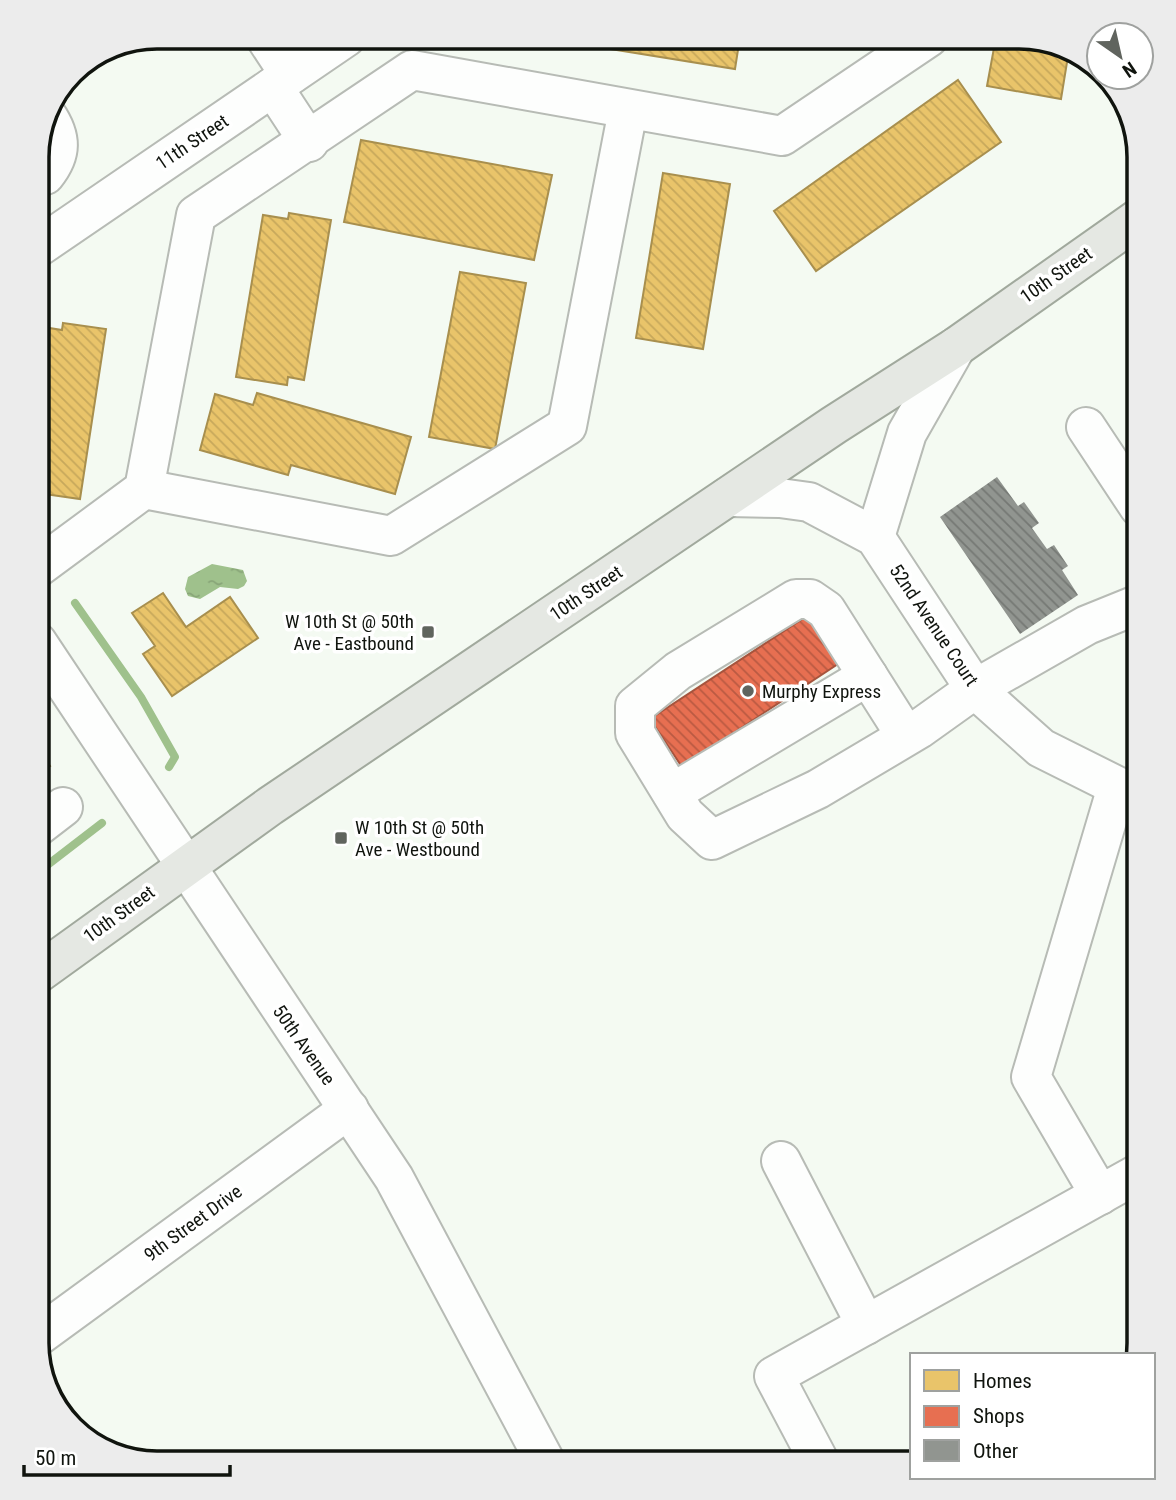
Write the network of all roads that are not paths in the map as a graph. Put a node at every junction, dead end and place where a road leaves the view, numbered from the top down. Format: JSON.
{"nodes":[{"id":1,"x":269,"y":49,"type":"edge"},
{"id":2,"x":328,"y":49,"type":"edge"},
{"id":3,"x":911,"y":49,"type":"edge"},
{"id":4,"x":281,"y":81,"type":"junction"},
{"id":5,"x":628,"y":110,"type":"junction"},
{"id":6,"x":54,"y":126,"type":"edge"},
{"id":7,"x":309,"y":142,"type":"junction"},
{"id":8,"x":49,"y":169,"type":"edge"},
{"id":9,"x":49,"y":188,"type":"edge"},
{"id":10,"x":76,"y":222,"type":"junction"},
{"id":11,"x":1127,"y":226,"type":"edge"},
{"id":12,"x":49,"y":240,"type":"edge"},
{"id":13,"x":956,"y":347,"type":"junction"},
{"id":14,"x":1086,"y":427,"type":"dead end"},
{"id":15,"x":144,"y":489,"type":"junction"},
{"id":16,"x":1127,"y":489,"type":"edge"},
{"id":17,"x":729,"y":497,"type":"junction"},
{"id":18,"x":875,"y":537,"type":"junction"},
{"id":19,"x":49,"y":559,"type":"edge"},
{"id":20,"x":1127,"y":609,"type":"edge"},
{"id":21,"x":49,"y":660,"type":"edge"},
{"id":22,"x":868,"y":676,"type":"junction"},
{"id":23,"x":975,"y":689,"type":"junction"},
{"id":24,"x":906,"y":736,"type":"junction"},
{"id":25,"x":1127,"y":791,"type":"edge"},
{"id":26,"x":672,"y":793,"type":"junction"},
{"id":27,"x":1127,"y":795,"type":"edge"},
{"id":28,"x":184,"y":866,"type":"junction"},
{"id":29,"x":49,"y":965,"type":"edge"},
{"id":30,"x":349,"y":1109,"type":"junction"},
{"id":31,"x":781,"y":1161,"type":"dead end"},
{"id":32,"x":1127,"y":1180,"type":"edge"},
{"id":33,"x":1100,"y":1195,"type":"junction"},
{"id":34,"x":866,"y":1325,"type":"junction"},
{"id":35,"x":49,"y":1328,"type":"edge"},
{"id":36,"x":540,"y":1451,"type":"edge"},
{"id":37,"x":814,"y":1451,"type":"edge"}],
"edges":[{"from":1,"to":4,"type":"street"},
{"from":2,"to":4,"type":"street","name":"11th Street"},
{"from":3,"to":5,"type":"street"},
{"from":4,"to":7,"type":"street"},
{"from":4,"to":10,"type":"street","name":"11th Street"},
{"from":5,"to":7,"type":"street"},
{"from":5,"to":15,"type":"street"},
{"from":6,"to":8,"type":"street"},
{"from":7,"to":15,"type":"street"},
{"from":9,"to":10,"type":"street"},
{"from":10,"to":12,"type":"street","name":"11th Street"},
{"from":11,"to":13,"type":"main road","name":"10th Street"},
{"from":13,"to":17,"type":"main road","name":"10th Street"},
{"from":13,"to":18,"type":"street"},
{"from":14,"to":16,"type":"street"},
{"from":15,"to":19,"type":"street"},
{"from":17,"to":18,"type":"street","name":"52nd Avenue Court"},
{"from":17,"to":28,"type":"main road","name":"10th Street"},
{"from":18,"to":23,"type":"street","name":"52nd Avenue Court"},
{"from":20,"to":23,"type":"street"},
{"from":21,"to":28,"type":"street","name":"50th Avenue"},
{"from":22,"to":24,"type":"street"},
{"from":22,"to":26,"type":"street"},
{"from":22,"to":26,"type":"street"},
{"from":23,"to":24,"type":"street"},
{"from":23,"to":25,"type":"street","name":"52nd Avenue Court"},
{"from":24,"to":26,"type":"street"},
{"from":27,"to":33,"type":"street"},
{"from":28,"to":29,"type":"main road","name":"10th Street"},
{"from":28,"to":30,"type":"street","name":"50th Avenue"},
{"from":30,"to":35,"type":"street","name":"9th Street Drive"},
{"from":30,"to":36,"type":"street","name":"50th Avenue"},
{"from":31,"to":34,"type":"street"},
{"from":32,"to":33,"type":"street"},
{"from":33,"to":34,"type":"street"},
{"from":34,"to":37,"type":"street"}]}
